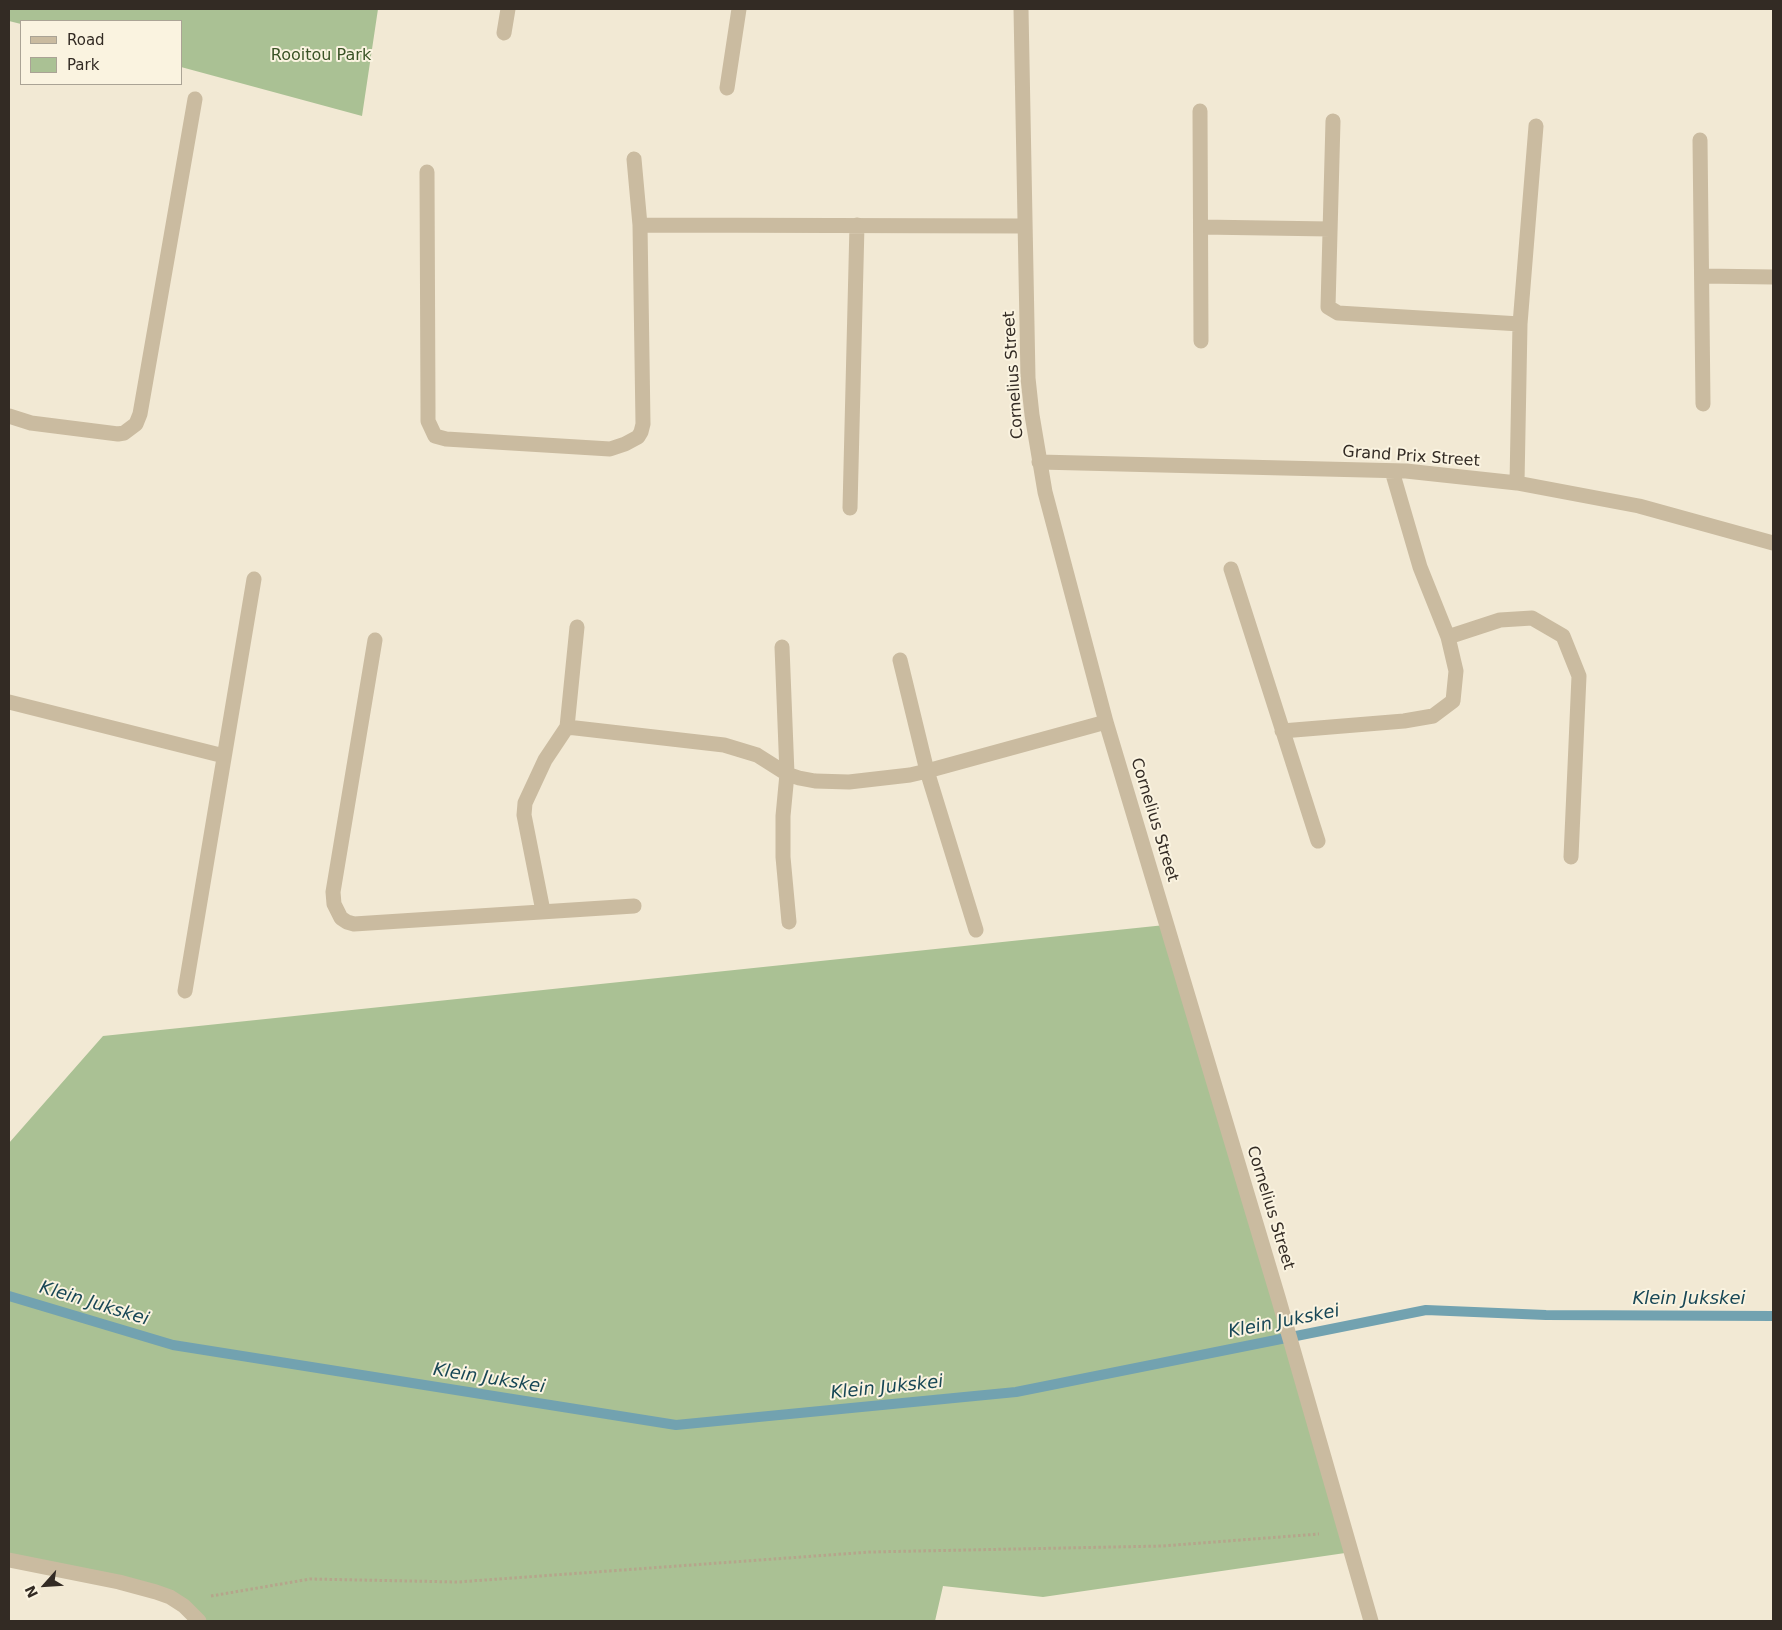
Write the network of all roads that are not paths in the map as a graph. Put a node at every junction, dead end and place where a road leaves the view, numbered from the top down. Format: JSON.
{"nodes":[{"id":1,"x":508,"y":9,"type":"edge"},
{"id":2,"x":738,"y":9,"type":"edge"},
{"id":3,"x":1021,"y":9,"type":"edge"},
{"id":4,"x":504,"y":33,"type":"dead end"},
{"id":5,"x":727,"y":88,"type":"dead end"},
{"id":6,"x":195,"y":99,"type":"dead end"},
{"id":7,"x":1200,"y":111,"type":"dead end"},
{"id":8,"x":1333,"y":121,"type":"dead end"},
{"id":9,"x":1536,"y":126,"type":"dead end"},
{"id":10,"x":1700,"y":140,"type":"dead end"},
{"id":11,"x":634,"y":158,"type":"dead end"},
{"id":12,"x":427,"y":172,"type":"dead end"},
{"id":13,"x":640,"y":225,"type":"junction"},
{"id":14,"x":857,"y":225,"type":"junction"},
{"id":15,"x":1026,"y":226,"type":"junction"},
{"id":16,"x":1201,"y":226,"type":"junction"},
{"id":17,"x":1330,"y":229,"type":"junction"},
{"id":18,"x":1702,"y":276,"type":"junction"},
{"id":19,"x":1773,"y":277,"type":"edge"},
{"id":20,"x":1520,"y":324,"type":"junction"},
{"id":21,"x":1201,"y":341,"type":"dead end"},
{"id":22,"x":1703,"y":404,"type":"dead end"},
{"id":23,"x":9,"y":416,"type":"edge"},
{"id":24,"x":1039,"y":462,"type":"junction"},
{"id":25,"x":1392,"y":471,"type":"junction"},
{"id":26,"x":1517,"y":483,"type":"junction"},
{"id":27,"x":850,"y":508,"type":"dead end"},
{"id":28,"x":1773,"y":543,"type":"edge"},
{"id":29,"x":1231,"y":569,"type":"dead end"},
{"id":30,"x":254,"y":579,"type":"dead end"},
{"id":31,"x":577,"y":627,"type":"dead end"},
{"id":32,"x":1448,"y":637,"type":"junction"},
{"id":33,"x":376,"y":640,"type":"dead end"},
{"id":34,"x":782,"y":647,"type":"dead end"},
{"id":35,"x":900,"y":660,"type":"dead end"},
{"id":36,"x":9,"y":702,"type":"edge"},
{"id":37,"x":1106,"y":722,"type":"junction"},
{"id":38,"x":567,"y":727,"type":"junction"},
{"id":39,"x":1282,"y":731,"type":"junction"},
{"id":40,"x":224,"y":756,"type":"junction"},
{"id":41,"x":927,"y":771,"type":"junction"},
{"id":42,"x":787,"y":774,"type":"junction"},
{"id":43,"x":1318,"y":840,"type":"dead end"},
{"id":44,"x":1571,"y":857,"type":"dead end"},
{"id":45,"x":634,"y":906,"type":"dead end"},
{"id":46,"x":543,"y":911,"type":"junction"},
{"id":47,"x":789,"y":922,"type":"dead end"},
{"id":48,"x":976,"y":930,"type":"dead end"},
{"id":49,"x":185,"y":991,"type":"dead end"},
{"id":50,"x":9,"y":1560,"type":"edge"},
{"id":51,"x":200,"y":1621,"type":"edge"},
{"id":52,"x":1371,"y":1621,"type":"edge"}],
"edges":[{"from":1,"to":4,"type":"street"},
{"from":2,"to":5,"type":"street"},
{"from":3,"to":15,"type":"street","name":"Cornelius Street"},
{"from":6,"to":23,"type":"street"},
{"from":7,"to":16,"type":"street"},
{"from":8,"to":17,"type":"street"},
{"from":9,"to":20,"type":"street"},
{"from":10,"to":18,"type":"street"},
{"from":11,"to":13,"type":"street"},
{"from":12,"to":13,"type":"street"},
{"from":13,"to":14,"type":"street"},
{"from":14,"to":15,"type":"street"},
{"from":14,"to":27,"type":"street"},
{"from":15,"to":24,"type":"street","name":"Cornelius Street"},
{"from":16,"to":17,"type":"street"},
{"from":16,"to":21,"type":"street"},
{"from":17,"to":20,"type":"street"},
{"from":18,"to":19,"type":"street"},
{"from":18,"to":22,"type":"street"},
{"from":20,"to":26,"type":"street"},
{"from":24,"to":25,"type":"street","name":"Grand Prix Street"},
{"from":24,"to":37,"type":"street","name":"Cornelius Street"},
{"from":25,"to":26,"type":"street","name":"Grand Prix Street"},
{"from":25,"to":32,"type":"street"},
{"from":26,"to":28,"type":"street","name":"Grand Prix Street"},
{"from":29,"to":39,"type":"street"},
{"from":30,"to":40,"type":"street"},
{"from":31,"to":38,"type":"street"},
{"from":32,"to":39,"type":"street"},
{"from":32,"to":44,"type":"street"},
{"from":33,"to":46,"type":"street"},
{"from":34,"to":42,"type":"street"},
{"from":35,"to":41,"type":"street"},
{"from":36,"to":40,"type":"street"},
{"from":37,"to":41,"type":"street"},
{"from":37,"to":52,"type":"street","name":"Cornelius Street"},
{"from":38,"to":42,"type":"street"},
{"from":38,"to":46,"type":"street"},
{"from":39,"to":43,"type":"street"},
{"from":40,"to":49,"type":"street"},
{"from":41,"to":42,"type":"street"},
{"from":41,"to":48,"type":"street"},
{"from":42,"to":47,"type":"street"},
{"from":45,"to":46,"type":"street"},
{"from":50,"to":51,"type":"street"}]}
